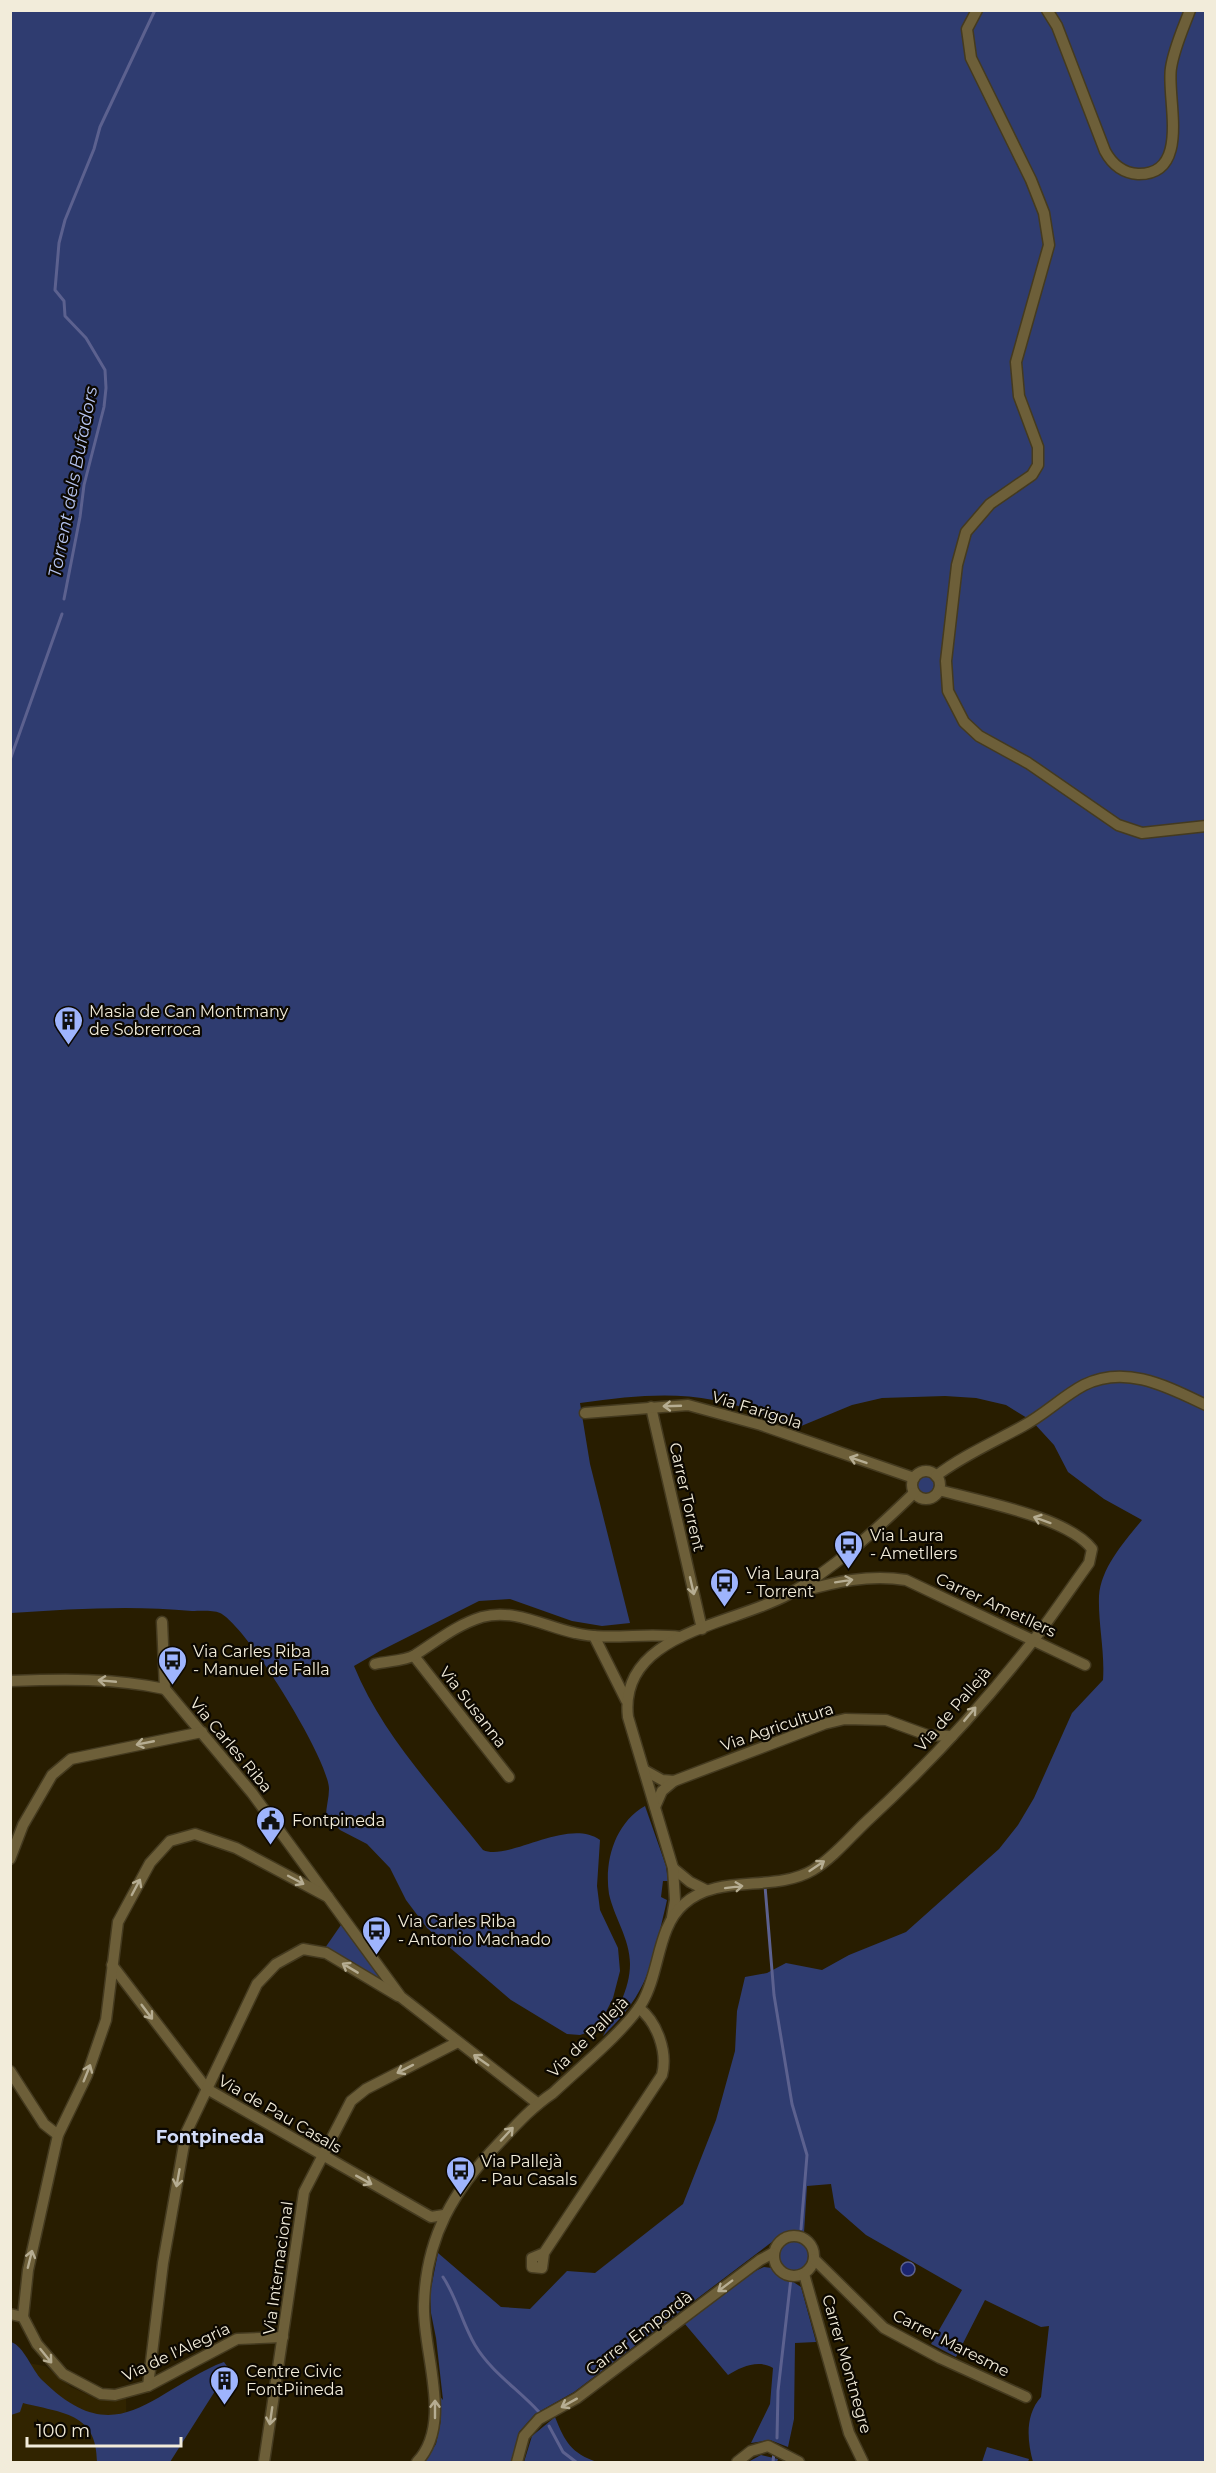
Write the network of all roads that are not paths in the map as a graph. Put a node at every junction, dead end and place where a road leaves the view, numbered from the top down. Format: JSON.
{"nodes":[{"id":1,"x":977,"y":10,"type":"edge"},
{"id":2,"x":1047,"y":10,"type":"edge"},
{"id":3,"x":1190,"y":10,"type":"edge"},
{"id":4,"x":1206,"y":826,"type":"edge"},
{"id":5,"x":1206,"y":1405,"type":"edge"},
{"id":6,"x":651,"y":1407,"type":"junction"},
{"id":7,"x":585,"y":1413,"type":"dead end"},
{"id":8,"x":936,"y":1476,"type":"junction"},
{"id":9,"x":914,"y":1478,"type":"junction"},
{"id":10,"x":939,"y":1490,"type":"junction"},
{"id":11,"x":914,"y":1493,"type":"junction"},
{"id":12,"x":787,"y":1595,"type":"junction"},
{"id":13,"x":162,"y":1622,"type":"dead end"},
{"id":14,"x":702,"y":1629,"type":"junction"},
{"id":15,"x":594,"y":1636,"type":"junction"},
{"id":16,"x":680,"y":1637,"type":"junction"},
{"id":17,"x":1034,"y":1639,"type":"junction"},
{"id":18,"x":414,"y":1656,"type":"junction"},
{"id":19,"x":375,"y":1664,"type":"dead end"},
{"id":20,"x":1085,"y":1665,"type":"dead end"},
{"id":21,"x":10,"y":1681,"type":"edge"},
{"id":22,"x":165,"y":1689,"type":"junction"},
{"id":23,"x":627,"y":1700,"type":"junction"},
{"id":24,"x":202,"y":1732,"type":"junction"},
{"id":25,"x":927,"y":1735,"type":"junction"},
{"id":26,"x":952,"y":1736,"type":"junction"},
{"id":27,"x":928,"y":1760,"type":"junction"},
{"id":28,"x":644,"y":1770,"type":"junction"},
{"id":29,"x":509,"y":1777,"type":"dead end"},
{"id":30,"x":674,"y":1781,"type":"junction"},
{"id":31,"x":655,"y":1807,"type":"junction"},
{"id":32,"x":10,"y":1859,"type":"edge"},
{"id":33,"x":673,"y":1868,"type":"junction"},
{"id":34,"x":706,"y":1890,"type":"junction"},
{"id":35,"x":328,"y":1897,"type":"junction"},
{"id":36,"x":672,"y":1917,"type":"junction"},
{"id":37,"x":112,"y":1965,"type":"junction"},
{"id":38,"x":401,"y":1997,"type":"junction"},
{"id":39,"x":639,"y":2008,"type":"junction"},
{"id":40,"x":458,"y":2042,"type":"junction"},
{"id":41,"x":10,"y":2071,"type":"edge"},
{"id":42,"x":207,"y":2089,"type":"junction"},
{"id":43,"x":537,"y":2103,"type":"junction"},
{"id":44,"x":58,"y":2135,"type":"junction"},
{"id":45,"x":322,"y":2157,"type":"junction"},
{"id":46,"x":444,"y":2215,"type":"junction"},
{"id":47,"x":544,"y":2253,"type":"dead end"},
{"id":48,"x":773,"y":2253,"type":"junction"},
{"id":49,"x":814,"y":2259,"type":"junction"},
{"id":50,"x":804,"y":2274,"type":"junction"},
{"id":51,"x":10,"y":2314,"type":"edge"},
{"id":52,"x":23,"y":2317,"type":"junction"},
{"id":53,"x":283,"y":2337,"type":"junction"},
{"id":54,"x":148,"y":2386,"type":"junction"},
{"id":55,"x":1026,"y":2397,"type":"dead end"},
{"id":56,"x":264,"y":2463,"type":"edge"},
{"id":57,"x":417,"y":2463,"type":"edge"},
{"id":58,"x":517,"y":2463,"type":"edge"},
{"id":59,"x":737,"y":2463,"type":"edge"},
{"id":60,"x":799,"y":2463,"type":"edge"},
{"id":61,"x":863,"y":2463,"type":"edge"}],
"edges":[{"from":1,"to":4,"type":"street"},
{"from":2,"to":3,"type":"street"},
{"from":5,"to":8,"type":"street"},
{"from":6,"to":7,"type":"street","name":"Via Farigola"},
{"from":9,"to":6,"type":"street","name":"Via Farigola","one_way":true},
{"from":6,"to":14,"type":"street","name":"Carrer Torrent","one_way":true},
{"from":8,"to":9,"type":"street"},
{"from":8,"to":10,"type":"street"},
{"from":9,"to":11,"type":"street"},
{"from":10,"to":11,"type":"street"},
{"from":17,"to":10,"type":"street","name":"Via de Pallejà","one_way":true},
{"from":11,"to":12,"type":"street"},
{"from":12,"to":14,"type":"street"},
{"from":12,"to":17,"type":"street","name":"Carrer Ametllers","one_way":true},
{"from":13,"to":22,"type":"street"},
{"from":14,"to":16,"type":"street"},
{"from":15,"to":16,"type":"street"},
{"from":15,"to":18,"type":"street"},
{"from":15,"to":23,"type":"street"},
{"from":16,"to":23,"type":"street"},
{"from":17,"to":20,"type":"street","name":"Carrer Ametllers"},
{"from":26,"to":17,"type":"street","name":"Via de Pallejà","one_way":true},
{"from":18,"to":19,"type":"street"},
{"from":18,"to":29,"type":"street","name":"Via Susanna"},
{"from":22,"to":21,"type":"street","one_way":true},
{"from":22,"to":24,"type":"street","name":"Via Carles Riba"},
{"from":23,"to":28,"type":"street"},
{"from":24,"to":32,"type":"street","one_way":true},
{"from":24,"to":35,"type":"street","name":"Via Carles Riba"},
{"from":25,"to":26,"type":"street","name":"Via Agricultura"},
{"from":25,"to":27,"type":"street"},
{"from":25,"to":30,"type":"street","name":"Via Agricultura"},
{"from":26,"to":27,"type":"street","name":"Via de Pallejà"},
{"from":34,"to":27,"type":"street","name":"Via de Pallejà","one_way":true},
{"from":28,"to":30,"type":"street"},
{"from":28,"to":31,"type":"street"},
{"from":30,"to":31,"type":"street"},
{"from":31,"to":33,"type":"street"},
{"from":33,"to":34,"type":"street"},
{"from":33,"to":36,"type":"street"},
{"from":34,"to":36,"type":"street","name":"Via de Pallejà"},
{"from":37,"to":35,"type":"street","one_way":true},
{"from":35,"to":38,"type":"street","name":"Via Carles Riba"},
{"from":36,"to":39,"type":"street","name":"Via de Pallejà"},
{"from":37,"to":42,"type":"street","name":"Via de Pau Casals","one_way":true},
{"from":44,"to":37,"type":"street","one_way":true},
{"from":38,"to":40,"type":"street","name":"Via Carles Riba"},
{"from":38,"to":42,"type":"street","one_way":true},
{"from":39,"to":43,"type":"street","name":"Via de Pallejà"},
{"from":39,"to":47,"type":"street"},
{"from":43,"to":40,"type":"street","name":"Via Carles Riba","one_way":true},
{"from":40,"to":45,"type":"street","name":"Via Internacional","one_way":true},
{"from":41,"to":44,"type":"street"},
{"from":42,"to":45,"type":"street","name":"Via de Pau Casals"},
{"from":42,"to":54,"type":"street","one_way":true},
{"from":46,"to":43,"type":"street","name":"Via de Pallejà","one_way":true},
{"from":52,"to":44,"type":"street","one_way":true},
{"from":45,"to":46,"type":"street","name":"Via de Pau Casals","one_way":true},
{"from":45,"to":53,"type":"street","name":"Via Internacional"},
{"from":57,"to":46,"type":"street","name":"Via de Pallejà","one_way":true},
{"from":48,"to":49,"type":"street"},
{"from":48,"to":50,"type":"street"},
{"from":48,"to":58,"type":"street","name":"Carrer Empordà","one_way":true},
{"from":49,"to":50,"type":"street"},
{"from":49,"to":55,"type":"street","name":"Carrer Maresme"},
{"from":50,"to":61,"type":"street","name":"Carrer Montnegre"},
{"from":51,"to":52,"type":"street"},
{"from":52,"to":54,"type":"street","name":"Via de l'Alegria","one_way":true},
{"from":53,"to":54,"type":"street","name":"Via de l'Alegria"},
{"from":53,"to":56,"type":"street","name":"Via Internacional","one_way":true},
{"from":59,"to":60,"type":"street"}]}
